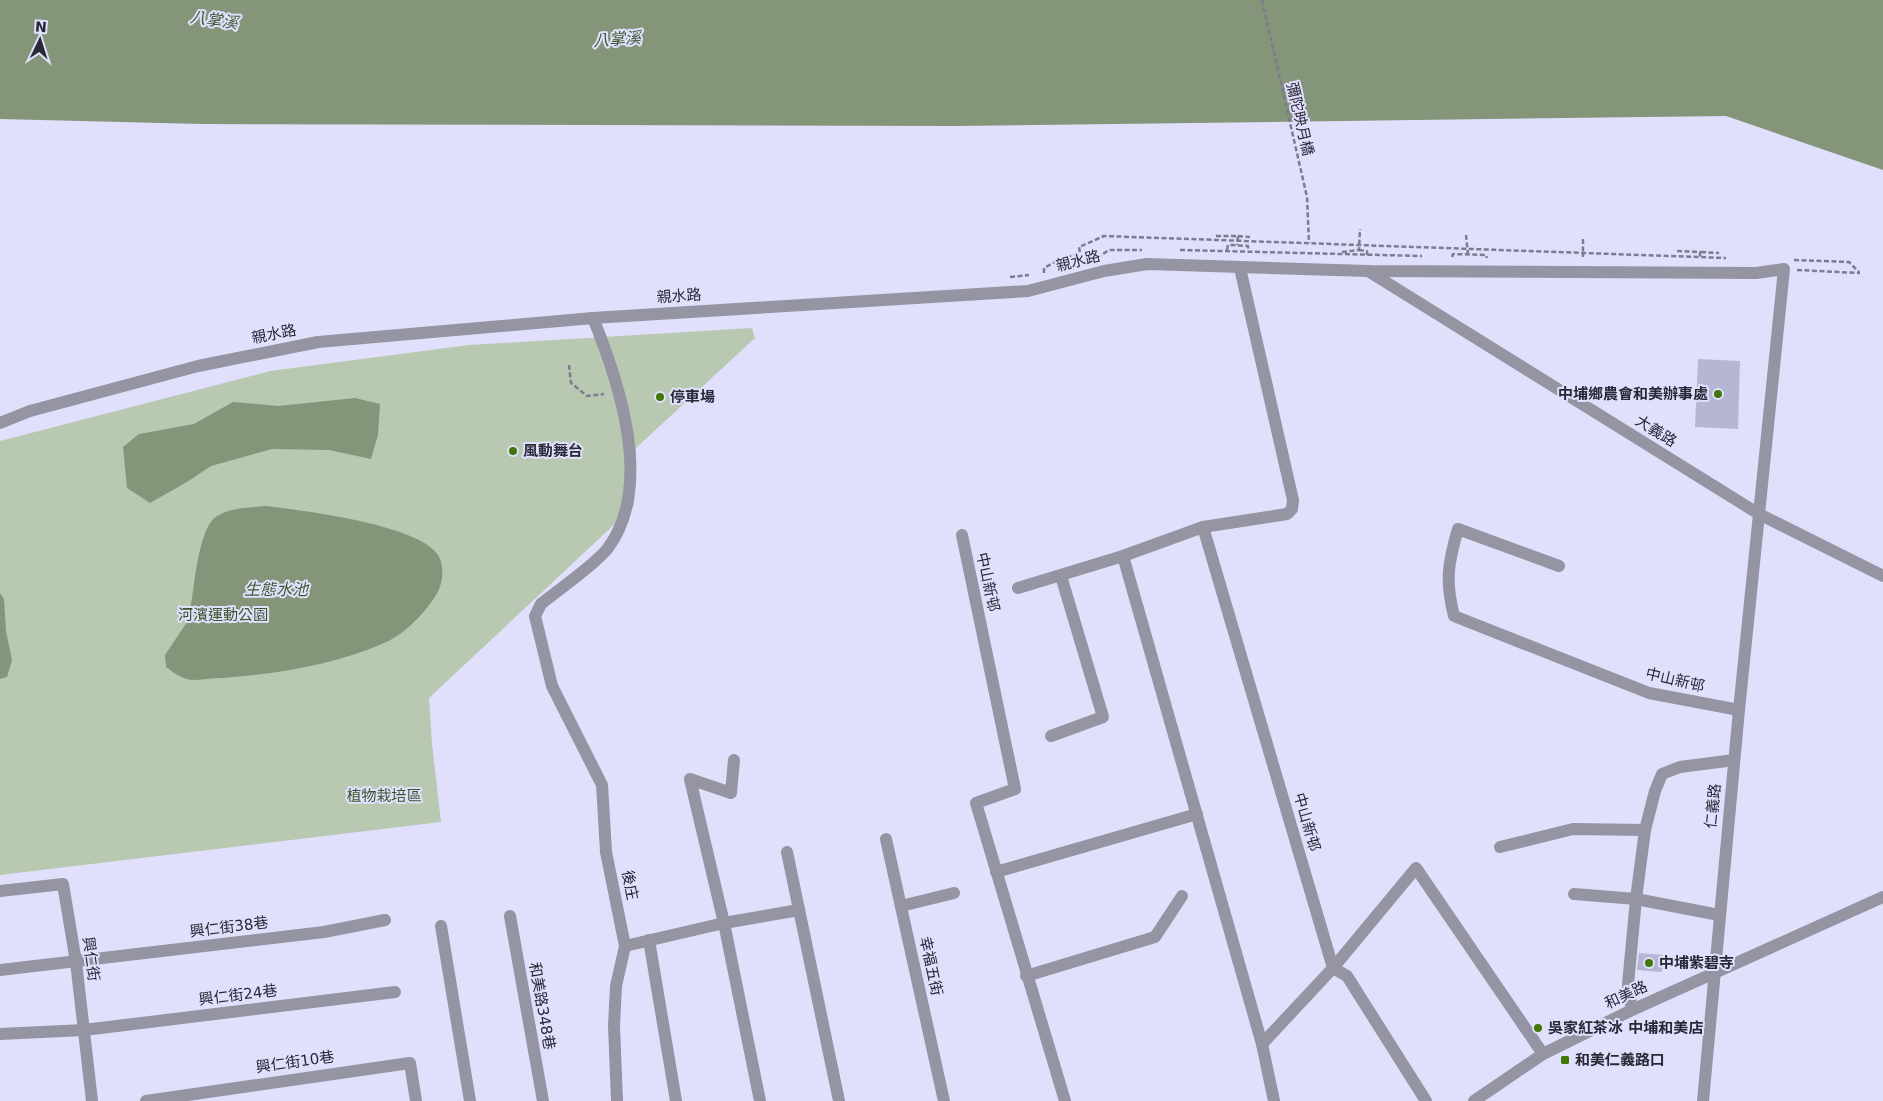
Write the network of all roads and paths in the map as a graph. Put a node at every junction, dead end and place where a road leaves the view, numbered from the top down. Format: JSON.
{"nodes":[{"id":1,"x":1262,"y":0,"type":"edge"},
{"id":2,"x":1360,"y":229,"type":"dead end"},
{"id":3,"x":1466,"y":235,"type":"dead end"},
{"id":4,"x":1216,"y":236,"type":"dead end"},
{"id":5,"x":1238,"y":236,"type":"junction"},
{"id":6,"x":1250,"y":237,"type":"dead end"},
{"id":7,"x":1583,"y":239,"type":"dead end"},
{"id":8,"x":1238,"y":241,"type":"junction"},
{"id":9,"x":1308,"y":243,"type":"junction"},
{"id":10,"x":1237,"y":245,"type":"junction"},
{"id":11,"x":1359,"y":246,"type":"junction"},
{"id":12,"x":1467,"y":249,"type":"junction"},
{"id":13,"x":1227,"y":250,"type":"dead end"},
{"id":14,"x":1359,"y":250,"type":"junction"},
{"id":15,"x":1248,"y":251,"type":"dead end"},
{"id":16,"x":1677,"y":251,"type":"dead end"},
{"id":17,"x":1700,"y":252,"type":"junction"},
{"id":18,"x":1331,"y":253,"type":"dead end"},
{"id":19,"x":1583,"y":253,"type":"junction"},
{"id":20,"x":1719,"y":253,"type":"dead end"},
{"id":21,"x":1367,"y":254,"type":"dead end"},
{"id":22,"x":1468,"y":254,"type":"junction"},
{"id":23,"x":1486,"y":255,"type":"dead end"},
{"id":24,"x":1452,"y":257,"type":"dead end"},
{"id":25,"x":1583,"y":257,"type":"dead end"},
{"id":26,"x":1700,"y":257,"type":"junction"},
{"id":27,"x":1730,"y":258,"type":"dead end"},
{"id":28,"x":1787,"y":264,"type":"junction"},
{"id":29,"x":1240,"y":268,"type":"junction"},
{"id":30,"x":1368,"y":271,"type":"junction"},
{"id":31,"x":1044,"y":273,"type":"dead end"},
{"id":32,"x":593,"y":318,"type":"junction"},
{"id":33,"x":569,"y":365,"type":"dead end"},
{"id":34,"x":618,"y":394,"type":"junction"},
{"id":35,"x":0,"y":423,"type":"edge"},
{"id":36,"x":1759,"y":514,"type":"junction"},
{"id":37,"x":1203,"y":528,"type":"junction"},
{"id":38,"x":962,"y":535,"type":"dead end"},
{"id":39,"x":1123,"y":556,"type":"junction"},
{"id":40,"x":1559,"y":566,"type":"dead end"},
{"id":41,"x":1061,"y":576,"type":"junction"},
{"id":42,"x":1883,"y":576,"type":"edge"},
{"id":43,"x":1018,"y":588,"type":"dead end"},
{"id":44,"x":1739,"y":710,"type":"junction"},
{"id":45,"x":1051,"y":736,"type":"dead end"},
{"id":46,"x":734,"y":760,"type":"dead end"},
{"id":47,"x":1734,"y":760,"type":"junction"},
{"id":48,"x":1197,"y":814,"type":"junction"},
{"id":49,"x":1645,"y":830,"type":"junction"},
{"id":50,"x":886,"y":839,"type":"dead end"},
{"id":51,"x":1500,"y":847,"type":"dead end"},
{"id":52,"x":788,"y":852,"type":"dead end"},
{"id":53,"x":996,"y":872,"type":"junction"},
{"id":54,"x":0,"y":891,"type":"edge"},
{"id":55,"x":954,"y":893,"type":"dead end"},
{"id":56,"x":1574,"y":894,"type":"dead end"},
{"id":57,"x":1182,"y":896,"type":"dead end"},
{"id":58,"x":1883,"y":897,"type":"edge"},
{"id":59,"x":1636,"y":899,"type":"junction"},
{"id":60,"x":901,"y":906,"type":"junction"},
{"id":61,"x":799,"y":910,"type":"junction"},
{"id":62,"x":1719,"y":915,"type":"junction"},
{"id":63,"x":510,"y":916,"type":"dead end"},
{"id":64,"x":385,"y":920,"type":"dead end"},
{"id":65,"x":724,"y":923,"type":"junction"},
{"id":66,"x":441,"y":926,"type":"dead end"},
{"id":67,"x":649,"y":940,"type":"junction"},
{"id":68,"x":626,"y":946,"type":"junction"},
{"id":69,"x":76,"y":962,"type":"junction"},
{"id":70,"x":1333,"y":968,"type":"junction"},
{"id":71,"x":0,"y":970,"type":"edge"},
{"id":72,"x":1714,"y":974,"type":"junction"},
{"id":73,"x":1026,"y":976,"type":"junction"},
{"id":74,"x":395,"y":992,"type":"dead end"},
{"id":75,"x":1632,"y":1010,"type":"junction"},
{"id":76,"x":84,"y":1030,"type":"junction"},
{"id":77,"x":0,"y":1034,"type":"edge"},
{"id":78,"x":1262,"y":1044,"type":"junction"},
{"id":79,"x":1542,"y":1054,"type":"junction"},
{"id":80,"x":92,"y":1101,"type":"edge"},
{"id":81,"x":146,"y":1101,"type":"edge"},
{"id":82,"x":416,"y":1101,"type":"edge"},
{"id":83,"x":470,"y":1101,"type":"edge"},
{"id":84,"x":543,"y":1101,"type":"edge"},
{"id":85,"x":617,"y":1101,"type":"edge"},
{"id":86,"x":676,"y":1101,"type":"edge"},
{"id":87,"x":760,"y":1101,"type":"edge"},
{"id":88,"x":839,"y":1101,"type":"edge"},
{"id":89,"x":944,"y":1101,"type":"edge"},
{"id":90,"x":1064,"y":1101,"type":"edge"},
{"id":91,"x":1274,"y":1101,"type":"edge"},
{"id":92,"x":1426,"y":1101,"type":"edge"},
{"id":93,"x":1474,"y":1101,"type":"edge"},
{"id":94,"x":1703,"y":1101,"type":"edge"}],
"edges":[{"from":1,"to":9,"type":"path","name":"彌陀映月橋"},
{"from":2,"to":11,"type":"path"},
{"from":3,"to":12,"type":"path"},
{"from":4,"to":5,"type":"path"},
{"from":5,"to":6,"type":"path"},
{"from":5,"to":8,"type":"path"},
{"from":7,"to":19,"type":"path"},
{"from":8,"to":9,"type":"path"},
{"from":8,"to":10,"type":"path"},
{"from":8,"to":31,"type":"path"},
{"from":9,"to":11,"type":"path"},
{"from":10,"to":13,"type":"path"},
{"from":10,"to":15,"type":"path"},
{"from":11,"to":12,"type":"path"},
{"from":11,"to":14,"type":"path"},
{"from":12,"to":19,"type":"path"},
{"from":12,"to":22,"type":"path"},
{"from":14,"to":18,"type":"path"},
{"from":14,"to":21,"type":"path"},
{"from":16,"to":17,"type":"path"},
{"from":17,"to":20,"type":"path"},
{"from":17,"to":26,"type":"path"},
{"from":19,"to":25,"type":"path"},
{"from":19,"to":26,"type":"path"},
{"from":22,"to":23,"type":"path"},
{"from":22,"to":24,"type":"path"},
{"from":26,"to":27,"type":"path"},
{"from":28,"to":28,"type":"path"},
{"from":28,"to":30,"type":"street","name":"親水路"},
{"from":28,"to":36,"type":"street","name":"仁義路"},
{"from":29,"to":30,"type":"street","name":"親水路"},
{"from":29,"to":32,"type":"street","name":"親水路"},
{"from":29,"to":37,"type":"street","name":"中山新邨"},
{"from":30,"to":36,"type":"street","name":"大義路"},
{"from":32,"to":34,"type":"street","name":"後庄"},
{"from":32,"to":35,"type":"street","name":"親水路"},
{"from":33,"to":34,"type":"path"},
{"from":34,"to":68,"type":"street","name":"後庄"},
{"from":36,"to":42,"type":"street","name":"大義路"},
{"from":36,"to":44,"type":"street","name":"仁義路"},
{"from":37,"to":39,"type":"street","name":"中山新邨"},
{"from":37,"to":70,"type":"street","name":"中山新邨"},
{"from":38,"to":53,"type":"street","name":"中山新邨"},
{"from":39,"to":41,"type":"street","name":"中山新邨"},
{"from":39,"to":48,"type":"street"},
{"from":40,"to":44,"type":"street","name":"中山新邨"},
{"from":41,"to":43,"type":"street","name":"中山新邨"},
{"from":41,"to":45,"type":"street"},
{"from":44,"to":47,"type":"street","name":"仁義路"},
{"from":46,"to":65,"type":"street"},
{"from":47,"to":49,"type":"street"},
{"from":47,"to":62,"type":"street","name":"仁義路"},
{"from":48,"to":53,"type":"street"},
{"from":48,"to":78,"type":"street"},
{"from":49,"to":51,"type":"street"},
{"from":49,"to":59,"type":"street"},
{"from":50,"to":60,"type":"street","name":"幸福五街"},
{"from":52,"to":61,"type":"street"},
{"from":53,"to":73,"type":"street","name":"中山新邨"},
{"from":54,"to":69,"type":"street","name":"興仁街"},
{"from":55,"to":60,"type":"street"},
{"from":56,"to":59,"type":"street"},
{"from":57,"to":73,"type":"street"},
{"from":58,"to":72,"type":"street","name":"和美路"},
{"from":59,"to":62,"type":"street"},
{"from":59,"to":75,"type":"street"},
{"from":60,"to":89,"type":"street","name":"幸福五街"},
{"from":61,"to":65,"type":"street"},
{"from":61,"to":88,"type":"street"},
{"from":62,"to":72,"type":"street","name":"仁義路"},
{"from":63,"to":84,"type":"street","name":"和美路348巷"},
{"from":64,"to":69,"type":"street","name":"興仁街38巷"},
{"from":65,"to":67,"type":"street"},
{"from":65,"to":87,"type":"street"},
{"from":66,"to":83,"type":"street"},
{"from":67,"to":68,"type":"street"},
{"from":67,"to":86,"type":"street"},
{"from":68,"to":85,"type":"street","name":"後庄"},
{"from":69,"to":71,"type":"street","name":"興仁街38巷"},
{"from":69,"to":76,"type":"street","name":"興仁街"},
{"from":70,"to":78,"type":"street"},
{"from":70,"to":79,"type":"street"},
{"from":70,"to":92,"type":"street"},
{"from":72,"to":75,"type":"street","name":"和美路"},
{"from":72,"to":94,"type":"street","name":"仁義路"},
{"from":73,"to":90,"type":"street","name":"中山新邨"},
{"from":74,"to":76,"type":"street","name":"興仁街24巷"},
{"from":75,"to":79,"type":"street","name":"和美路"},
{"from":76,"to":77,"type":"street","name":"興仁街24巷"},
{"from":76,"to":80,"type":"street","name":"興仁街"},
{"from":78,"to":91,"type":"street"},
{"from":79,"to":93,"type":"street","name":"和美路"},
{"from":81,"to":82,"type":"street","name":"興仁街10巷"}]}
